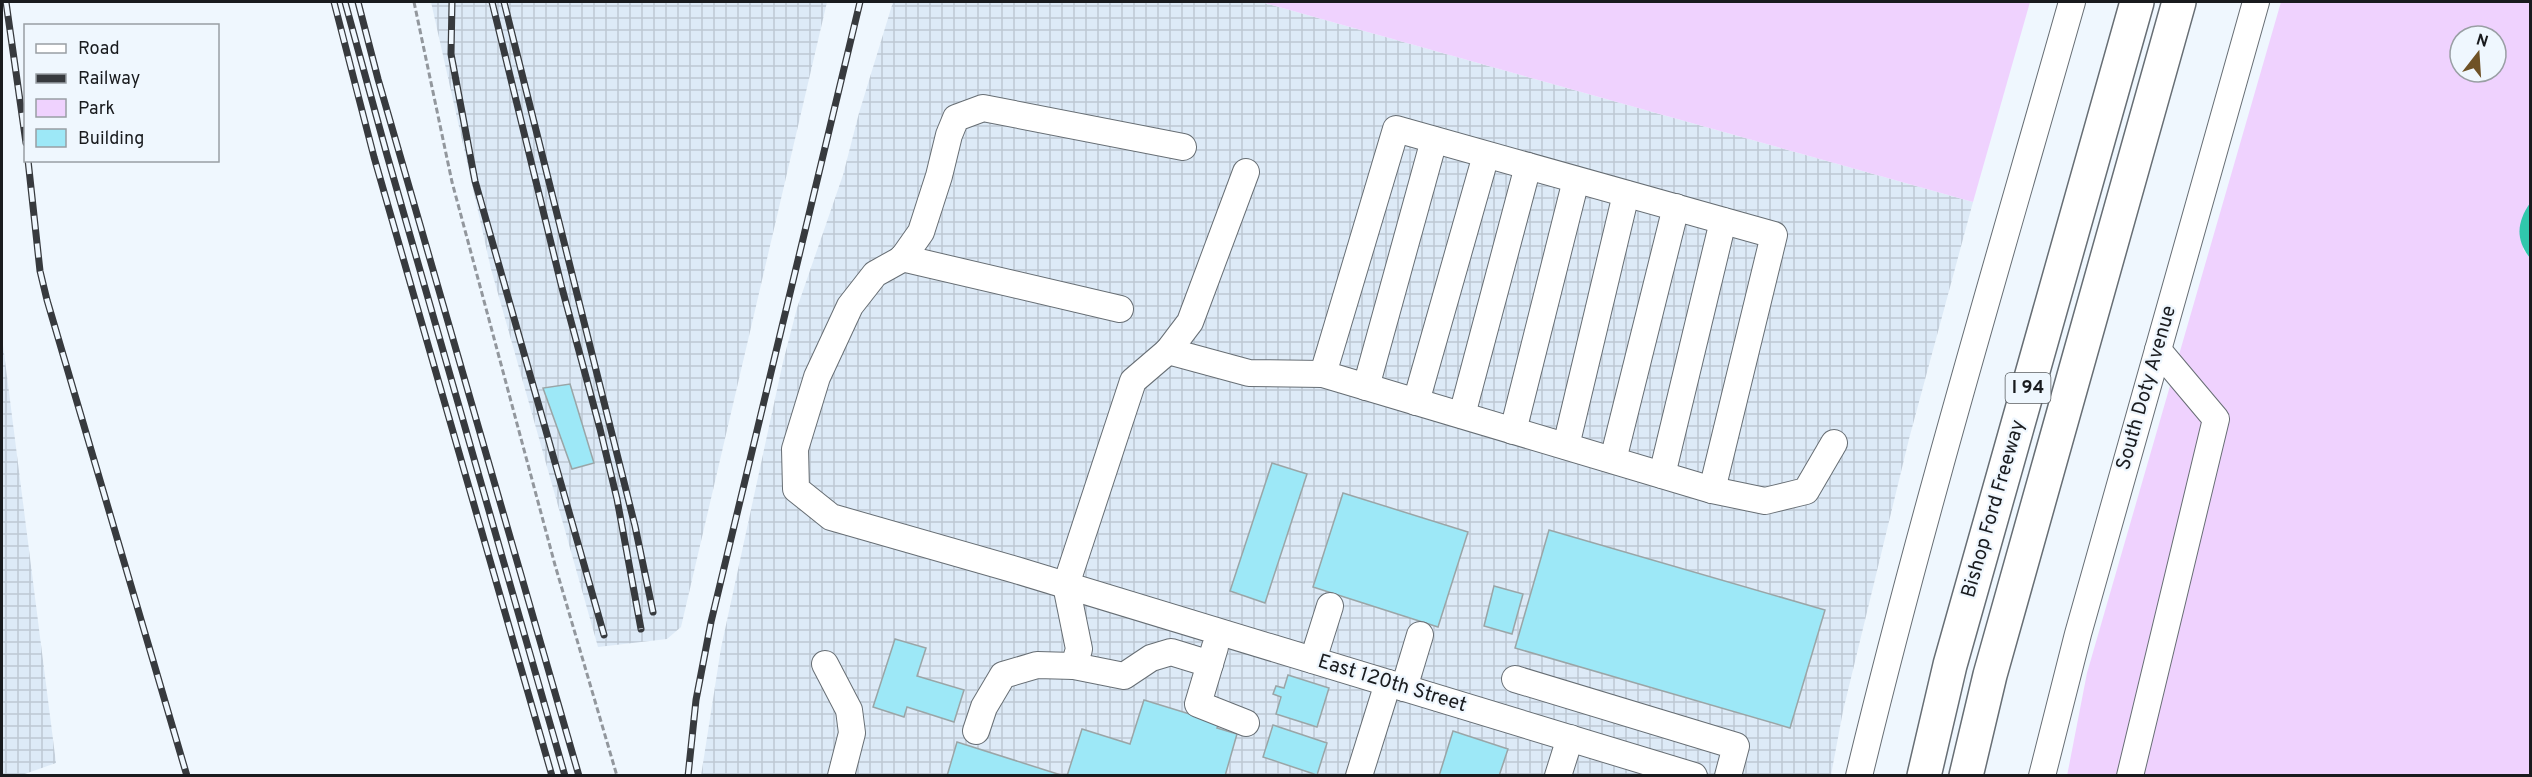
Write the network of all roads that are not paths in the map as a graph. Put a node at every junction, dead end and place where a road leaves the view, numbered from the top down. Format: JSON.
{"nodes":[{"id":1,"x":2072,"y":2,"type":"edge"},
{"id":2,"x":2137,"y":2,"type":"edge"},
{"id":3,"x":2179,"y":2,"type":"edge"},
{"id":4,"x":2256,"y":2,"type":"edge"},
{"id":5,"x":1434,"y":140,"type":"junction"},
{"id":6,"x":1183,"y":147,"type":"dead end"},
{"id":7,"x":1486,"y":155,"type":"junction"},
{"id":8,"x":1528,"y":166,"type":"junction"},
{"id":9,"x":1246,"y":172,"type":"dead end"},
{"id":10,"x":1576,"y":180,"type":"junction"},
{"id":11,"x":1626,"y":194,"type":"junction"},
{"id":12,"x":1676,"y":207,"type":"junction"},
{"id":13,"x":1724,"y":221,"type":"junction"},
{"id":14,"x":902,"y":258,"type":"junction"},
{"id":15,"x":1120,"y":309,"type":"dead end"},
{"id":16,"x":2158,"y":350,"type":"junction"},
{"id":17,"x":1168,"y":351,"type":"junction"},
{"id":18,"x":1323,"y":374,"type":"junction"},
{"id":19,"x":1366,"y":387,"type":"junction"},
{"id":20,"x":1416,"y":402,"type":"junction"},
{"id":21,"x":1462,"y":415,"type":"junction"},
{"id":22,"x":1513,"y":431,"type":"junction"},
{"id":23,"x":1834,"y":443,"type":"dead end"},
{"id":24,"x":1566,"y":446,"type":"junction"},
{"id":25,"x":1613,"y":460,"type":"junction"},
{"id":26,"x":1662,"y":475,"type":"junction"},
{"id":27,"x":1712,"y":490,"type":"junction"},
{"id":28,"x":1066,"y":585,"type":"junction"},
{"id":29,"x":1330,"y":606,"type":"dead end"},
{"id":30,"x":1220,"y":632,"type":"junction"},
{"id":31,"x":1420,"y":635,"type":"dead end"},
{"id":32,"x":1313,"y":660,"type":"junction"},
{"id":33,"x":825,"y":664,"type":"dead end"},
{"id":34,"x":1210,"y":664,"type":"junction"},
{"id":35,"x":1074,"y":666,"type":"junction"},
{"id":36,"x":1515,"y":679,"type":"dead end"},
{"id":37,"x":1396,"y":685,"type":"junction"},
{"id":38,"x":1246,"y":723,"type":"dead end"},
{"id":39,"x":1668,"y":725,"type":"junction"},
{"id":40,"x":976,"y":731,"type":"dead end"},
{"id":41,"x":1570,"y":738,"type":"junction"},
{"id":42,"x":1656,"y":764,"type":"junction"},
{"id":43,"x":841,"y":776,"type":"edge"},
{"id":44,"x":1359,"y":776,"type":"edge"},
{"id":45,"x":1558,"y":776,"type":"edge"},
{"id":46,"x":1694,"y":776,"type":"edge"},
{"id":47,"x":1728,"y":776,"type":"edge"},
{"id":48,"x":1859,"y":776,"type":"edge"},
{"id":49,"x":1924,"y":776,"type":"edge"},
{"id":50,"x":1966,"y":776,"type":"edge"},
{"id":51,"x":2042,"y":776,"type":"edge"},
{"id":52,"x":2130,"y":776,"type":"edge"}],
"edges":[{"from":1,"to":48,"type":"street"},
{"from":2,"to":49,"type":"highway","name":"Bishop Ford Freeway","number":"I 94"},
{"from":3,"to":50,"type":"highway","name":"Bishop Ford Freeway","number":"I 94"},
{"from":4,"to":16,"type":"street","name":"South Doty Avenue"},
{"from":5,"to":7,"type":"street"},
{"from":5,"to":18,"type":"street"},
{"from":5,"to":19,"type":"street"},
{"from":6,"to":14,"type":"street"},
{"from":7,"to":8,"type":"street"},
{"from":7,"to":20,"type":"street"},
{"from":8,"to":10,"type":"street"},
{"from":8,"to":21,"type":"street"},
{"from":9,"to":17,"type":"street"},
{"from":10,"to":11,"type":"street"},
{"from":10,"to":22,"type":"street"},
{"from":11,"to":12,"type":"street"},
{"from":11,"to":24,"type":"street"},
{"from":12,"to":13,"type":"street"},
{"from":12,"to":25,"type":"street"},
{"from":13,"to":26,"type":"street"},
{"from":13,"to":27,"type":"street"},
{"from":14,"to":15,"type":"street"},
{"from":14,"to":28,"type":"street","name":"East 120th Street"},
{"from":16,"to":51,"type":"street","name":"South Doty Avenue"},
{"from":16,"to":52,"type":"street"},
{"from":17,"to":18,"type":"street"},
{"from":17,"to":28,"type":"street"},
{"from":18,"to":19,"type":"street"},
{"from":19,"to":20,"type":"street"},
{"from":20,"to":21,"type":"street"},
{"from":21,"to":22,"type":"street"},
{"from":22,"to":24,"type":"street"},
{"from":23,"to":27,"type":"street"},
{"from":24,"to":25,"type":"street"},
{"from":25,"to":26,"type":"street"},
{"from":26,"to":27,"type":"street"},
{"from":28,"to":30,"type":"street","name":"East 120th Street"},
{"from":28,"to":35,"type":"street"},
{"from":29,"to":32,"type":"street"},
{"from":30,"to":32,"type":"street","name":"East 120th Street"},
{"from":30,"to":34,"type":"street"},
{"from":31,"to":37,"type":"street"},
{"from":32,"to":37,"type":"street","name":"East 120th Street"},
{"from":33,"to":43,"type":"street"},
{"from":34,"to":35,"type":"street"},
{"from":34,"to":38,"type":"street"},
{"from":35,"to":40,"type":"street"},
{"from":36,"to":39,"type":"street"},
{"from":37,"to":41,"type":"street","name":"East 120th Street"},
{"from":37,"to":44,"type":"street"},
{"from":39,"to":42,"type":"street"},
{"from":39,"to":47,"type":"street"},
{"from":41,"to":42,"type":"street","name":"East 120th Street"},
{"from":41,"to":45,"type":"street"},
{"from":42,"to":46,"type":"street","name":"East 120th Street"}]}
